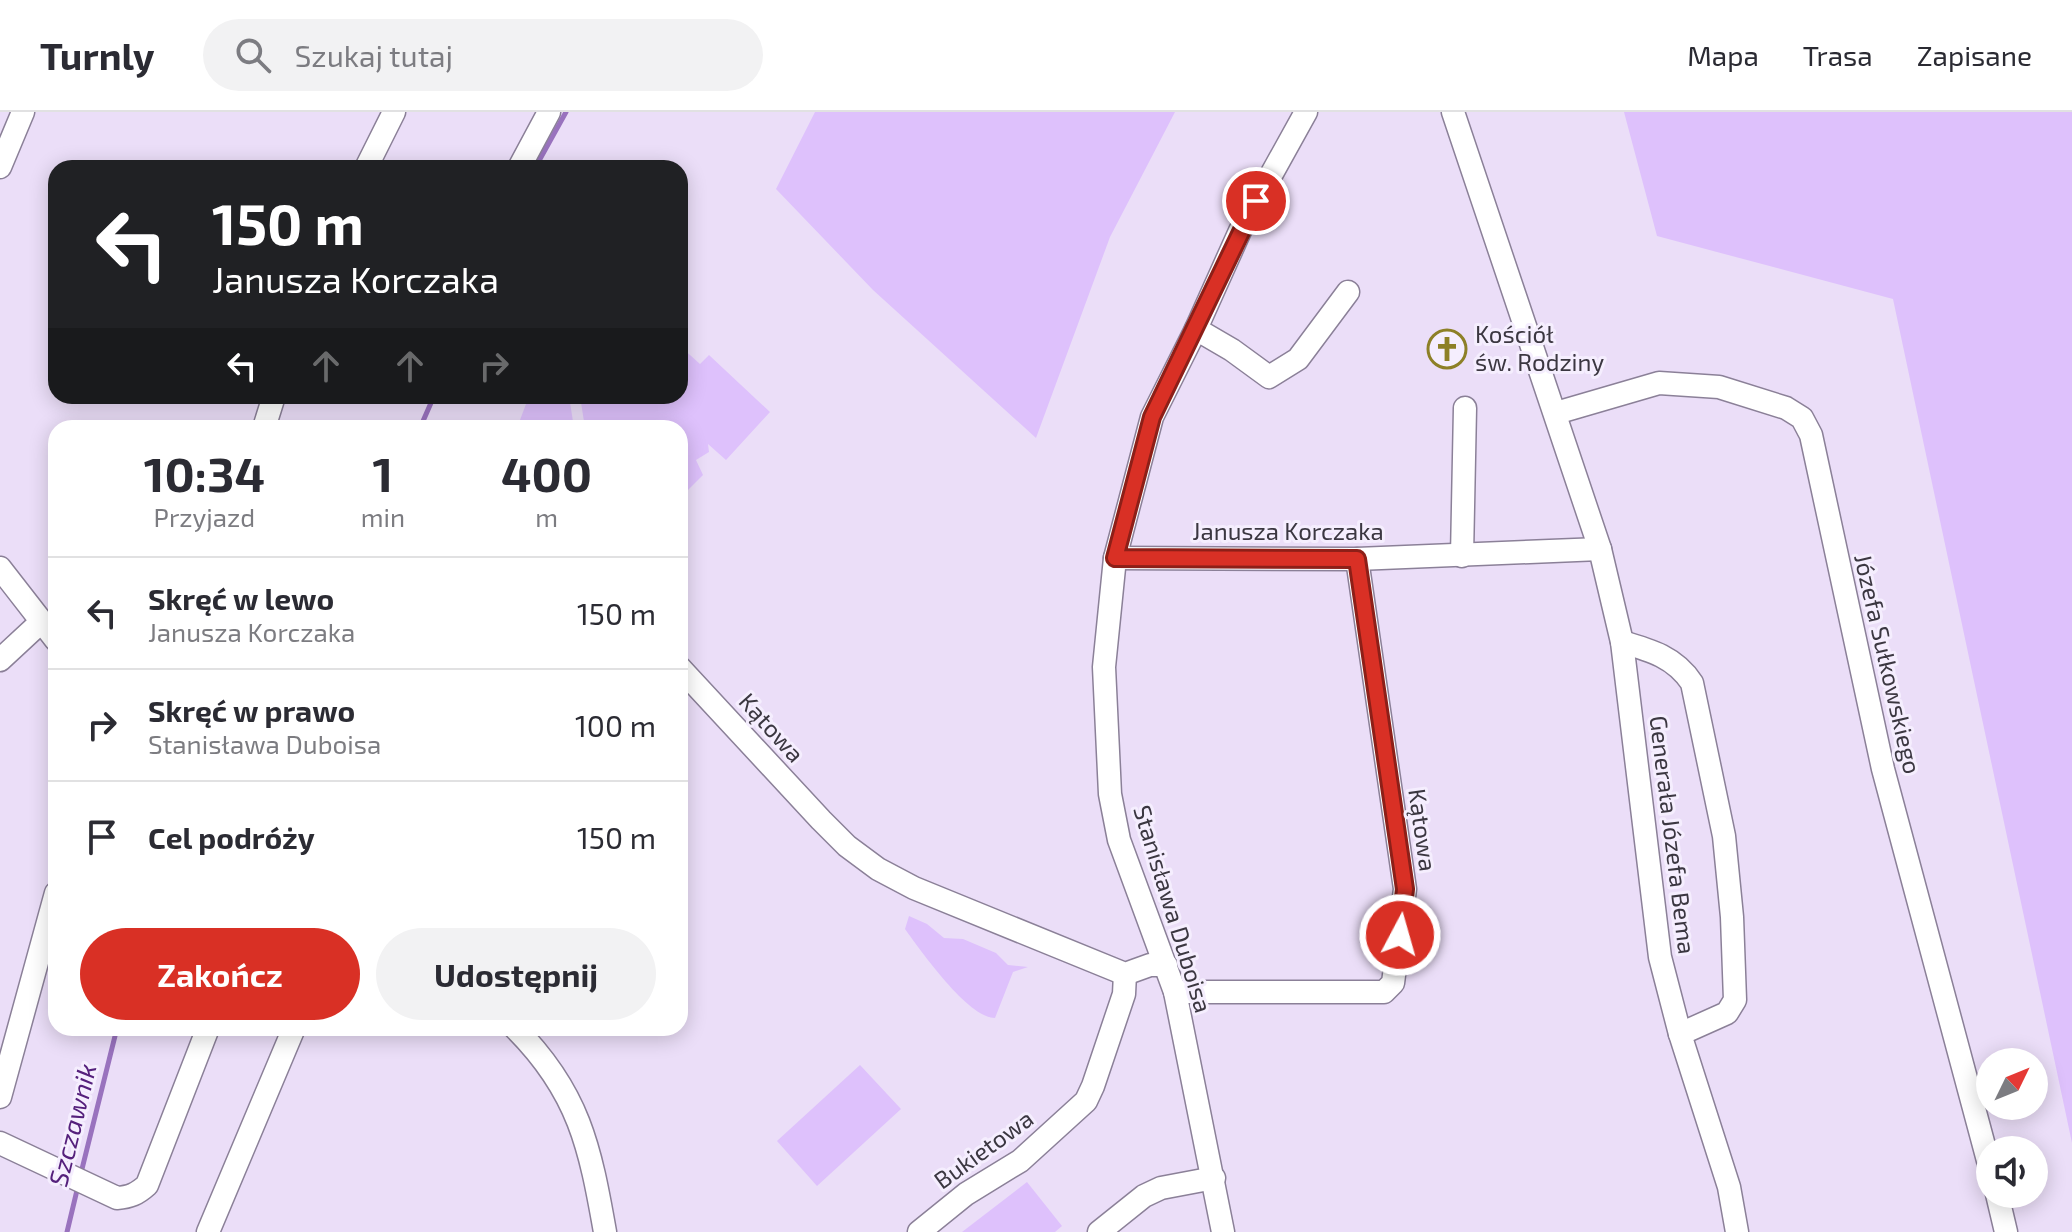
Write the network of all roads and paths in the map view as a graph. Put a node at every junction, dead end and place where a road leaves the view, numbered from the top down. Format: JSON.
{"nodes":[{"id":1,"x":394,"y":112,"type":"edge"},
{"id":2,"x":549,"y":112,"type":"edge"},
{"id":3,"x":1306,"y":112,"type":"edge"},
{"id":4,"x":1453,"y":112,"type":"edge"},
{"id":5,"x":17,"y":113,"type":"edge"},
{"id":6,"x":370,"y":160,"type":"edge"},
{"id":7,"x":523,"y":160,"type":"edge"},
{"id":8,"x":0,"y":167,"type":"edge"},
{"id":9,"x":1348,"y":292,"type":"dead end"},
{"id":10,"x":1196,"y":329,"type":"junction"},
{"id":11,"x":1465,"y":408,"type":"dead end"},
{"id":12,"x":1556,"y":413,"type":"junction"},
{"id":13,"x":1600,"y":549,"type":"junction"},
{"id":14,"x":1462,"y":556,"type":"junction"},
{"id":15,"x":1115,"y":558,"type":"junction"},
{"id":16,"x":1357,"y":559,"type":"junction"},
{"id":17,"x":0,"y":568,"type":"edge"},
{"id":18,"x":41,"y":622,"type":"junction"},
{"id":19,"x":48,"y":630,"type":"edge"},
{"id":20,"x":1622,"y":642,"type":"junction"},
{"id":21,"x":0,"y":660,"type":"edge"},
{"id":22,"x":688,"y":677,"type":"edge"},
{"id":23,"x":48,"y":922,"type":"edge"},
{"id":24,"x":1166,"y":965,"type":"junction"},
{"id":25,"x":1125,"y":974,"type":"junction"},
{"id":26,"x":1175,"y":992,"type":"junction"},
{"id":27,"x":1680,"y":1034,"type":"junction"},
{"id":28,"x":205,"y":1036,"type":"edge"},
{"id":29,"x":291,"y":1036,"type":"edge"},
{"id":30,"x":522,"y":1036,"type":"edge"},
{"id":31,"x":0,"y":1097,"type":"edge"},
{"id":32,"x":1981,"y":1136,"type":"edge"},
{"id":33,"x":0,"y":1143,"type":"edge"},
{"id":34,"x":1214,"y":1178,"type":"junction"},
{"id":35,"x":2000,"y":1208,"type":"edge"},
{"id":36,"x":208,"y":1232,"type":"edge"},
{"id":37,"x":605,"y":1232,"type":"edge"},
{"id":38,"x":919,"y":1232,"type":"edge"},
{"id":39,"x":1099,"y":1232,"type":"edge"},
{"id":40,"x":1223,"y":1232,"type":"edge"},
{"id":41,"x":1737,"y":1232,"type":"edge"},
{"id":42,"x":2006,"y":1232,"type":"edge"}],
"edges":[{"from":1,"to":6,"type":"street"},
{"from":2,"to":7,"type":"street"},
{"from":3,"to":10,"type":"street","name":"Stanisława Duboisa"},
{"from":4,"to":12,"type":"street","name":"Generała Józefa Bema"},
{"from":5,"to":8,"type":"street"},
{"from":9,"to":10,"type":"street"},
{"from":10,"to":15,"type":"street","name":"Stanisława Duboisa"},
{"from":11,"to":14,"type":"street"},
{"from":12,"to":13,"type":"street","name":"Generała Józefa Bema"},
{"from":12,"to":32,"type":"street","name":"Józefa Sułkowskiego"},
{"from":13,"to":14,"type":"street","name":"Janusza Korczaka"},
{"from":13,"to":20,"type":"street","name":"Generała Józefa Bema"},
{"from":14,"to":16,"type":"street","name":"Janusza Korczaka"},
{"from":15,"to":16,"type":"street","name":"Janusza Korczaka"},
{"from":15,"to":24,"type":"street","name":"Stanisława Duboisa"},
{"from":16,"to":26,"type":"street","name":"Kątowa"},
{"from":17,"to":18,"type":"street"},
{"from":18,"to":19,"type":"street"},
{"from":18,"to":21,"type":"street"},
{"from":20,"to":27,"type":"street","name":"Generała Józefa Bema"},
{"from":20,"to":27,"type":"street","name":"Generała Józefa Bema"},
{"from":22,"to":25,"type":"street","name":"Kątowa"},
{"from":23,"to":31,"type":"street"},
{"from":24,"to":25,"type":"street"},
{"from":24,"to":26,"type":"street","name":"Stanisława Duboisa"},
{"from":25,"to":38,"type":"street","name":"Bukietowa"},
{"from":26,"to":34,"type":"street","name":"Stanisława Duboisa"},
{"from":27,"to":41,"type":"street","name":"Generała Józefa Bema"},
{"from":28,"to":33,"type":"street"},
{"from":29,"to":36,"type":"street"},
{"from":30,"to":37,"type":"street"},
{"from":34,"to":39,"type":"street"},
{"from":34,"to":40,"type":"street","name":"Stanisława Duboisa"},
{"from":35,"to":42,"type":"street"}]}
